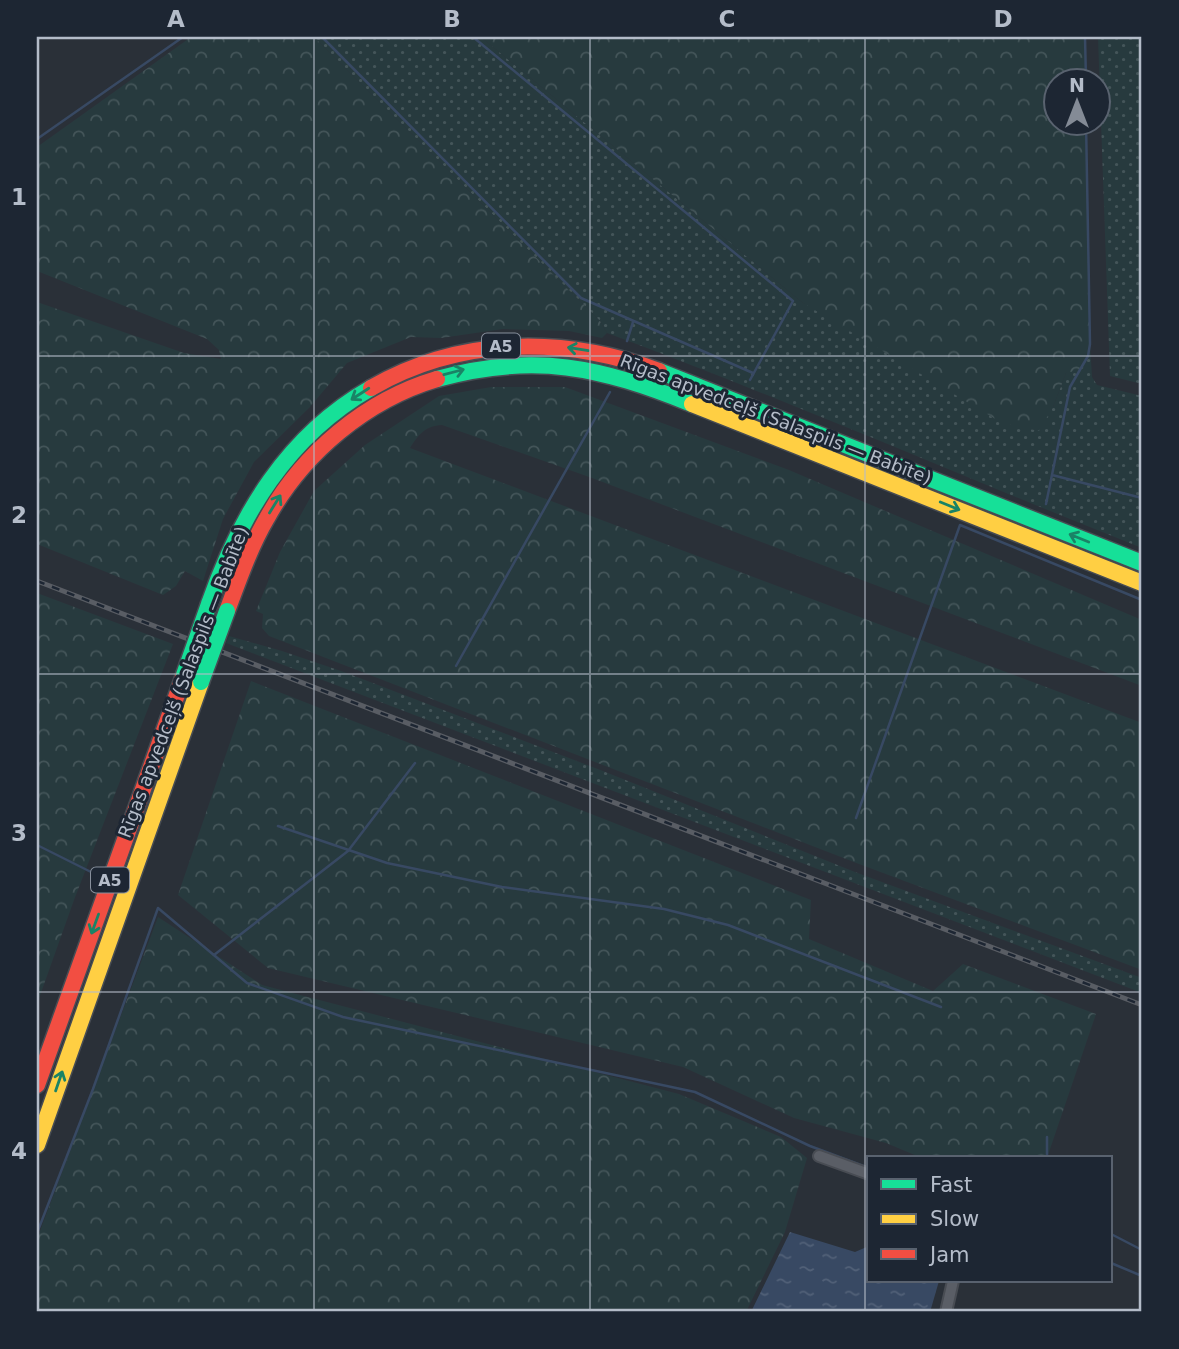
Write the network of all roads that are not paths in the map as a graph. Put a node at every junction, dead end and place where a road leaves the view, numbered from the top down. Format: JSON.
{"nodes":[{"id":1,"x":1142,"y":563,"type":"edge"},
{"id":2,"x":1142,"y":583,"type":"edge"},
{"id":3,"x":37,"y":1085,"type":"edge"},
{"id":4,"x":37,"y":1145,"type":"edge"},
{"id":5,"x":819,"y":1156,"type":"dead end"},
{"id":6,"x":867,"y":1173,"type":"edge"},
{"id":7,"x":953,"y":1282,"type":"edge"},
{"id":8,"x":946,"y":1312,"type":"edge"}],
"edges":[{"from":1,"to":3,"type":"highway","name":"Rīgas apvedceļš (Salaspils — Babīte)","number":"A5","one_way":true,"bridge":true},
{"from":4,"to":2,"type":"highway","name":"Rīgas apvedceļš (Salaspils — Babīte)","number":"A5","one_way":true,"bridge":true},
{"from":5,"to":6,"type":"street"},
{"from":7,"to":8,"type":"street"}]}
